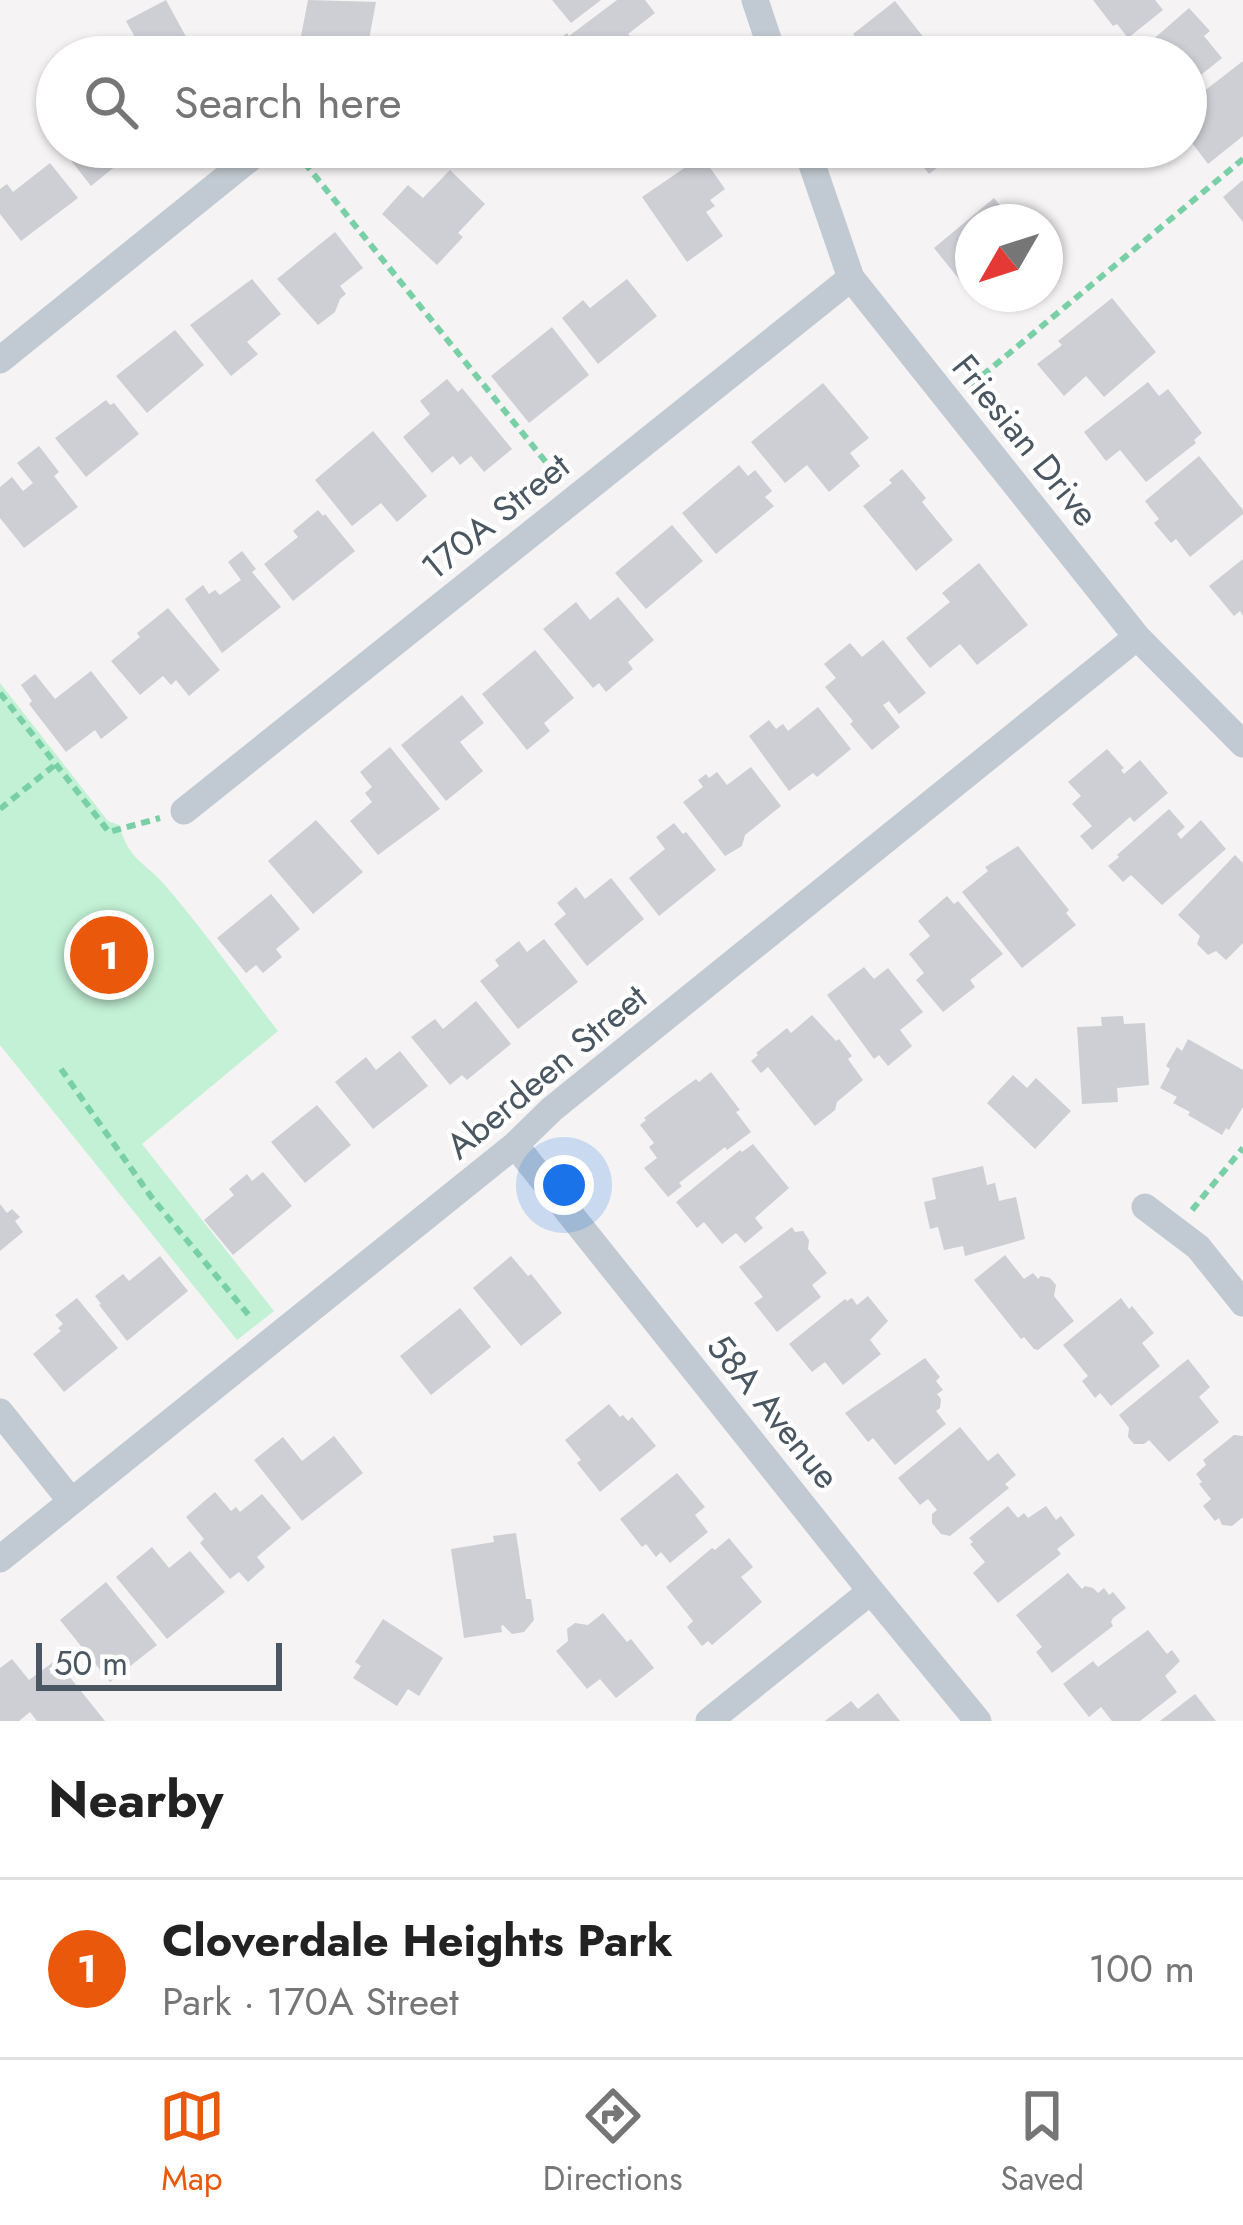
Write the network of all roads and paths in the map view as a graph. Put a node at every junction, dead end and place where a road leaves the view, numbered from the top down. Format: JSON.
{"nodes":[{"id":1,"x":754,"y":0,"type":"edge"},
{"id":2,"x":767,"y":36,"type":"edge"},
{"id":3,"x":1243,"y":159,"type":"edge"},
{"id":4,"x":238,"y":168,"type":"edge"},
{"id":5,"x":309,"y":168,"type":"edge"},
{"id":6,"x":813,"y":168,"type":"edge"},
{"id":7,"x":851,"y":278,"type":"junction"},
{"id":8,"x":0,"y":360,"type":"edge"},
{"id":9,"x":969,"y":387,"type":"dead end"},
{"id":10,"x":575,"y":498,"type":"junction"},
{"id":11,"x":1137,"y":637,"type":"junction"},
{"id":12,"x":0,"y":693,"type":"edge"},
{"id":13,"x":1243,"y":744,"type":"edge"},
{"id":14,"x":56,"y":764,"type":"junction"},
{"id":15,"x":0,"y":809,"type":"edge"},
{"id":16,"x":184,"y":811,"type":"joint"},
{"id":17,"x":61,"y":1069,"type":"dead end"},
{"id":18,"x":515,"y":1145,"type":"junction"},
{"id":19,"x":1243,"y":1148,"type":"edge"},
{"id":20,"x":1155,"y":1215,"type":"joint"},
{"id":21,"x":1243,"y":1303,"type":"edge"},
{"id":22,"x":256,"y":1323,"type":"dead end"},
{"id":23,"x":0,"y":1412,"type":"edge"},
{"id":24,"x":71,"y":1501,"type":"junction"},
{"id":25,"x":0,"y":1558,"type":"edge"},
{"id":26,"x":871,"y":1591,"type":"junction"},
{"id":27,"x":709,"y":1721,"type":"edge"},
{"id":28,"x":978,"y":1721,"type":"edge"}],
"edges":[{"from":1,"to":2,"type":"street"},
{"from":3,"to":9,"type":"path"},
{"from":4,"to":8,"type":"street"},
{"from":5,"to":10,"type":"path"},
{"from":6,"to":7,"type":"street","name":"Friesian Drive"},
{"from":7,"to":10,"type":"street","name":"170A Street"},
{"from":7,"to":11,"type":"street","name":"Friesian Drive"},
{"from":10,"to":16,"type":"street","name":"170A Street"},
{"from":11,"to":13,"type":"street","name":"Friesian Drive"},
{"from":11,"to":18,"type":"street","name":"Aberdeen Street"},
{"from":12,"to":14,"type":"path"},
{"from":14,"to":15,"type":"path"},
{"from":14,"to":16,"type":"path"},
{"from":17,"to":22,"type":"path"},
{"from":18,"to":24,"type":"street","name":"Aberdeen Street"},
{"from":18,"to":26,"type":"street","name":"58A Avenue"},
{"from":19,"to":20,"type":"path"},
{"from":20,"to":21,"type":"street"},
{"from":23,"to":24,"type":"street"},
{"from":24,"to":25,"type":"street","name":"Aberdeen Street"},
{"from":26,"to":27,"type":"street"},
{"from":26,"to":28,"type":"street","name":"58A Avenue"}]}
